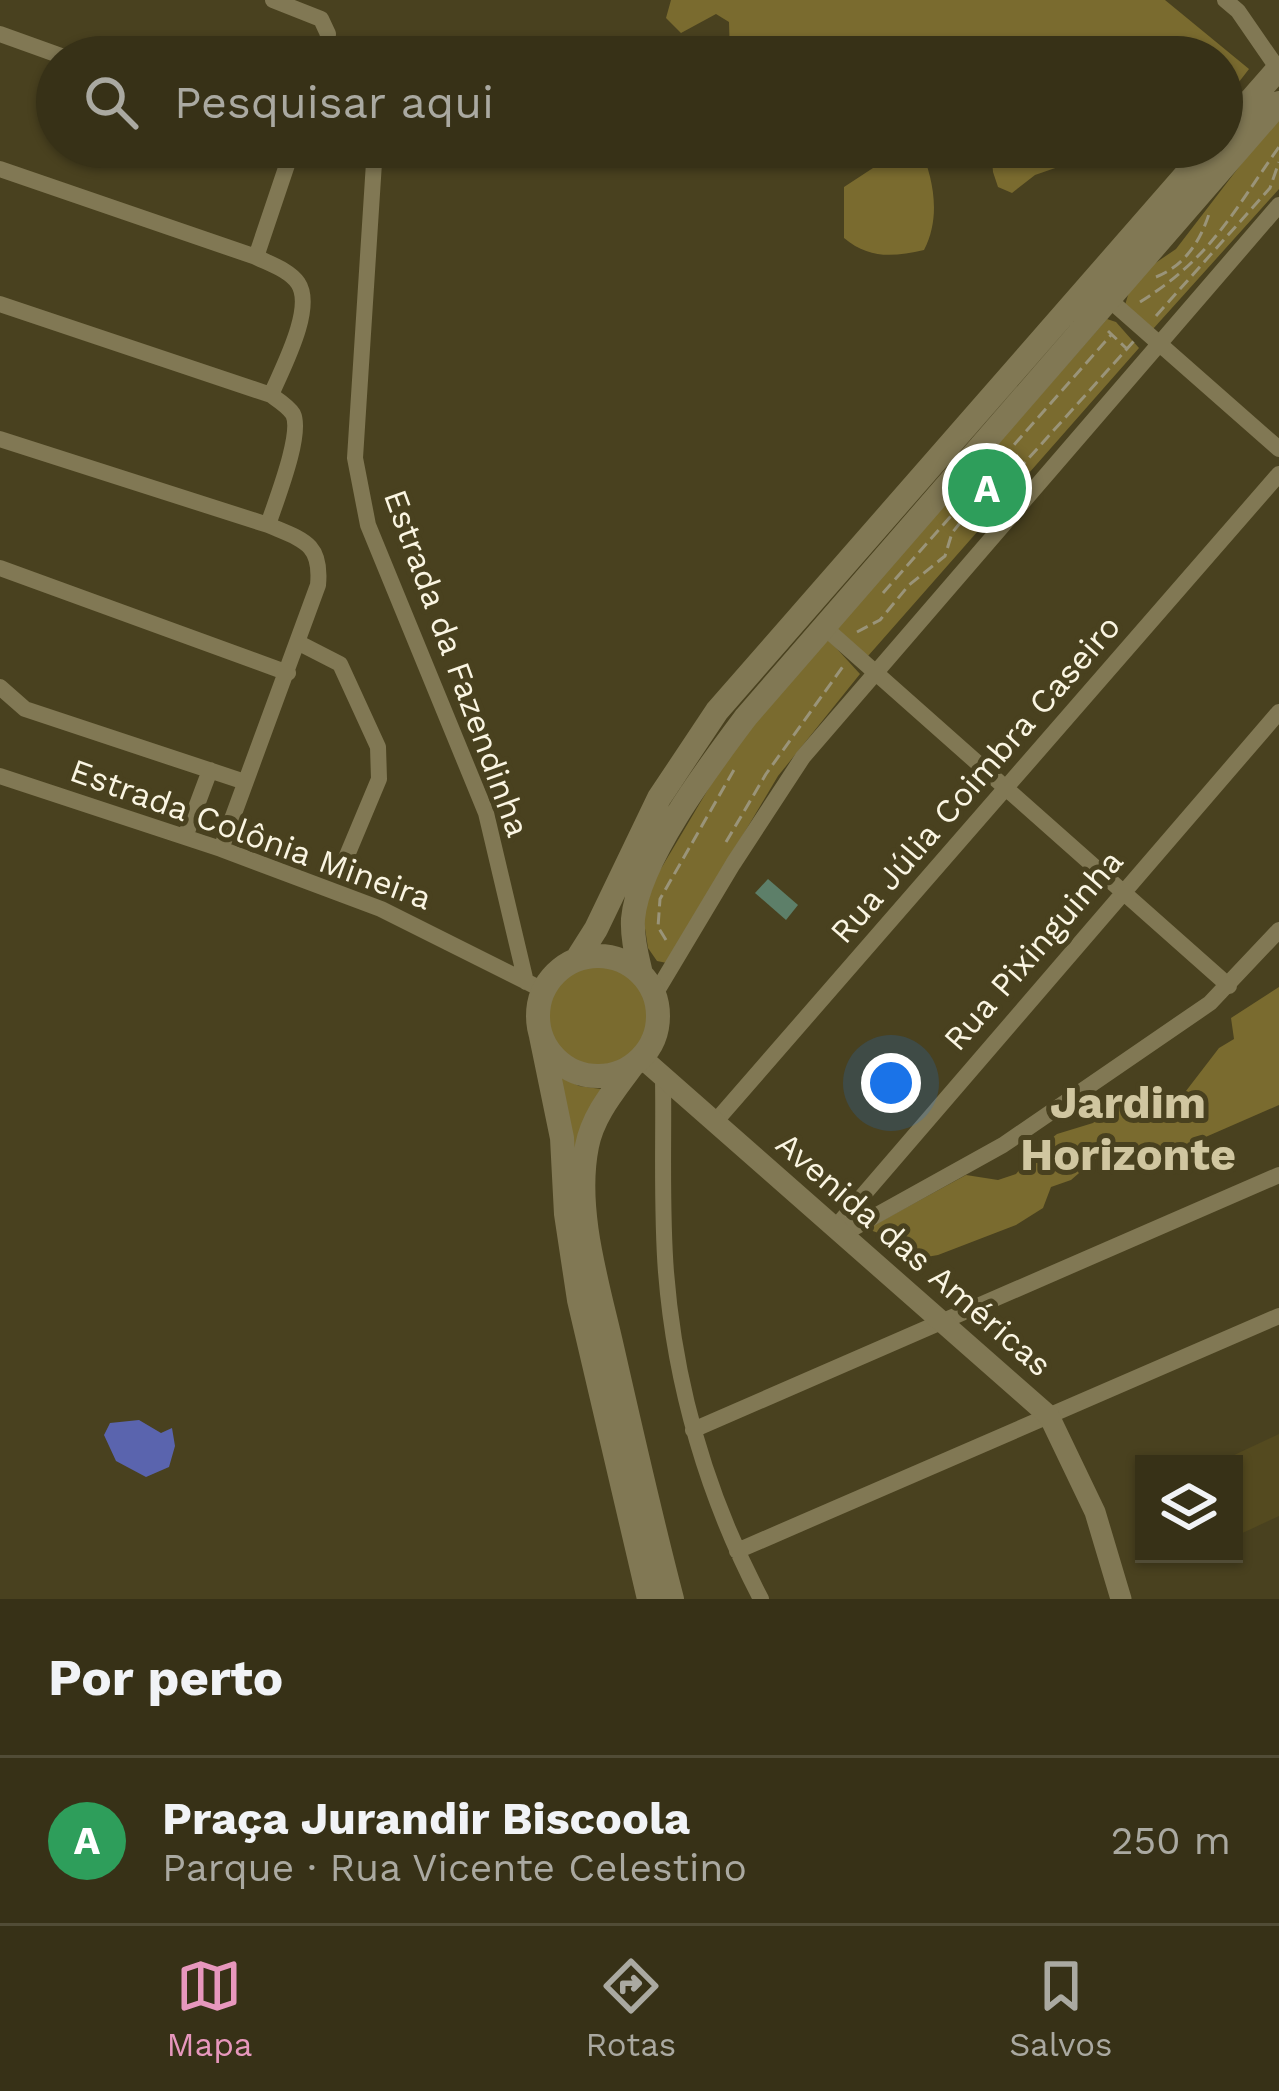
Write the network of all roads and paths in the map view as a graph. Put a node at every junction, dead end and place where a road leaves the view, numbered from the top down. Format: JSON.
{"nodes":[{"id":1,"x":273,"y":0,"type":"edge"},
{"id":2,"x":328,"y":0,"type":"edge"},
{"id":3,"x":1237,"y":4,"type":"edge"},
{"id":4,"x":321,"y":19,"type":"junction"},
{"id":5,"x":0,"y":34,"type":"edge"},
{"id":6,"x":328,"y":36,"type":"edge"},
{"id":7,"x":36,"y":47,"type":"edge"},
{"id":8,"x":1278,"y":69,"type":"edge"},
{"id":9,"x":1279,"y":103,"type":"edge"},
{"id":10,"x":1243,"y":110,"type":"edge"},
{"id":11,"x":1243,"y":141,"type":"edge"},
{"id":12,"x":1279,"y":147,"type":"edge"},
{"id":13,"x":1279,"y":162,"type":"edge"},
{"id":14,"x":286,"y":168,"type":"edge"},
{"id":15,"x":374,"y":168,"type":"edge"},
{"id":16,"x":1194,"y":168,"type":"edge"},
{"id":17,"x":1217,"y":168,"type":"edge"},
{"id":18,"x":0,"y":169,"type":"edge"},
{"id":19,"x":1279,"y":205,"type":"edge"},
{"id":20,"x":1202,"y":237,"type":"dead end"},
{"id":21,"x":1221,"y":238,"type":"junction"},
{"id":22,"x":256,"y":257,"type":"junction"},
{"id":23,"x":1099,"y":291,"type":"junction"},
{"id":24,"x":0,"y":304,"type":"edge"},
{"id":25,"x":1136,"y":306,"type":"dead end"},
{"id":26,"x":1153,"y":320,"type":"dead end"},
{"id":27,"x":1120,"y":325,"type":"dead end"},
{"id":28,"x":1135,"y":340,"type":"dead end"},
{"id":29,"x":1158,"y":342,"type":"junction"},
{"id":30,"x":271,"y":395,"type":"junction"},
{"id":31,"x":0,"y":439,"type":"edge"},
{"id":32,"x":1279,"y":449,"type":"edge"},
{"id":33,"x":1279,"y":474,"type":"edge"},
{"id":34,"x":268,"y":526,"type":"junction"},
{"id":35,"x":0,"y":568,"type":"edge"},
{"id":36,"x":880,"y":596,"type":"dead end"},
{"id":37,"x":871,"y":625,"type":"junction"},
{"id":38,"x":823,"y":626,"type":"junction"},
{"id":39,"x":850,"y":629,"type":"dead end"},
{"id":40,"x":299,"y":644,"type":"junction"},
{"id":41,"x":847,"y":644,"type":"dead end"},
{"id":42,"x":849,"y":660,"type":"dead end"},
{"id":43,"x":828,"y":668,"type":"dead end"},
{"id":44,"x":873,"y":672,"type":"junction"},
{"id":45,"x":288,"y":674,"type":"junction"},
{"id":46,"x":832,"y":676,"type":"junction"},
{"id":47,"x":0,"y":687,"type":"edge"},
{"id":48,"x":1279,"y":712,"type":"edge"},
{"id":49,"x":737,"y":764,"type":"dead end"},
{"id":50,"x":210,"y":770,"type":"junction"},
{"id":51,"x":0,"y":776,"type":"edge"},
{"id":52,"x":245,"y":782,"type":"junction"},
{"id":53,"x":1006,"y":790,"type":"junction"},
{"id":54,"x":185,"y":837,"type":"junction"},
{"id":55,"x":221,"y":849,"type":"junction"},
{"id":56,"x":721,"y":852,"type":"dead end"},
{"id":57,"x":343,"y":865,"type":"dead end"},
{"id":58,"x":1123,"y":892,"type":"junction"},
{"id":59,"x":1279,"y":930,"type":"edge"},
{"id":60,"x":674,"y":943,"type":"dead end"},
{"id":61,"x":577,"y":959,"type":"junction"},
{"id":62,"x":648,"y":985,"type":"junction"},
{"id":63,"x":534,"y":986,"type":"junction"},
{"id":64,"x":1229,"y":986,"type":"junction"},
{"id":65,"x":541,"y":1036,"type":"junction"},
{"id":66,"x":637,"y":1062,"type":"junction"},
{"id":67,"x":663,"y":1078,"type":"junction"},
{"id":68,"x":715,"y":1122,"type":"junction"},
{"id":69,"x":1279,"y":1175,"type":"edge"},
{"id":70,"x":838,"y":1232,"type":"junction"},
{"id":71,"x":1279,"y":1316,"type":"edge"},
{"id":72,"x":940,"y":1322,"type":"junction"},
{"id":73,"x":1049,"y":1416,"type":"junction"},
{"id":74,"x":693,"y":1430,"type":"junction"},
{"id":75,"x":737,"y":1551,"type":"junction"},
{"id":76,"x":650,"y":1599,"type":"edge"},
{"id":77,"x":672,"y":1599,"type":"edge"},
{"id":78,"x":760,"y":1599,"type":"edge"},
{"id":79,"x":1121,"y":1599,"type":"edge"}],
"edges":[{"from":1,"to":4,"type":"street"},
{"from":2,"to":4,"type":"street"},
{"from":3,"to":8,"type":"street"},
{"from":4,"to":6,"type":"street"},
{"from":5,"to":7,"type":"street"},
{"from":8,"to":10,"type":"main road"},
{"from":9,"to":11,"type":"main road"},
{"from":12,"to":21,"type":"path"},
{"from":13,"to":21,"type":"path"},
{"from":14,"to":22,"type":"street"},
{"from":15,"to":63,"type":"street","name":"Estrada da Fazendinha"},
{"from":16,"to":23,"type":"main road"},
{"from":17,"to":23,"type":"main road"},
{"from":18,"to":22,"type":"street"},
{"from":19,"to":29,"type":"street"},
{"from":20,"to":21,"type":"path"},
{"from":21,"to":25,"type":"path"},
{"from":21,"to":26,"type":"path"},
{"from":22,"to":30,"type":"street"},
{"from":23,"to":29,"type":"street"},
{"from":23,"to":38,"type":"main road"},
{"from":23,"to":61,"type":"main road"},
{"from":24,"to":30,"type":"street"},
{"from":27,"to":36,"type":"path"},
{"from":28,"to":37,"type":"path"},
{"from":29,"to":32,"type":"street"},
{"from":29,"to":44,"type":"street"},
{"from":30,"to":34,"type":"street"},
{"from":31,"to":34,"type":"street"},
{"from":33,"to":53,"type":"street","name":"Rua Júlia Coimbra Caseiro"},
{"from":34,"to":40,"type":"street"},
{"from":35,"to":45,"type":"street"},
{"from":37,"to":39,"type":"path"},
{"from":37,"to":41,"type":"path"},
{"from":38,"to":44,"type":"street"},
{"from":38,"to":62,"type":"main road"},
{"from":40,"to":45,"type":"street"},
{"from":40,"to":57,"type":"street"},
{"from":42,"to":46,"type":"path"},
{"from":43,"to":46,"type":"path"},
{"from":44,"to":53,"type":"street"},
{"from":44,"to":62,"type":"street"},
{"from":45,"to":52,"type":"street"},
{"from":46,"to":56,"type":"path"},
{"from":47,"to":50,"type":"street"},
{"from":48,"to":58,"type":"street","name":"Rua Pixinguinha"},
{"from":49,"to":60,"type":"path"},
{"from":50,"to":52,"type":"street"},
{"from":50,"to":54,"type":"street"},
{"from":51,"to":54,"type":"street","name":"Estrada Colônia Mineira"},
{"from":52,"to":55,"type":"street"},
{"from":53,"to":58,"type":"street"},
{"from":53,"to":68,"type":"street","name":"Rua Júlia Coimbra Caseiro"},
{"from":54,"to":55,"type":"street","name":"Estrada Colônia Mineira"},
{"from":55,"to":63,"type":"street","name":"Estrada Colônia Mineira"},
{"from":58,"to":64,"type":"street"},
{"from":58,"to":70,"type":"street","name":"Rua Pixinguinha"},
{"from":59,"to":64,"type":"street"},
{"from":61,"to":62,"type":"main road"},
{"from":61,"to":63,"type":"main road"},
{"from":62,"to":66,"type":"main road"},
{"from":63,"to":65,"type":"main road"},
{"from":64,"to":70,"type":"street"},
{"from":65,"to":66,"type":"main road"},
{"from":65,"to":76,"type":"main road"},
{"from":66,"to":67,"type":"street","name":"Avenida das Américas"},
{"from":66,"to":77,"type":"main road"},
{"from":67,"to":68,"type":"street","name":"Avenida das Américas"},
{"from":67,"to":74,"type":"street"},
{"from":68,"to":70,"type":"street","name":"Avenida das Américas"},
{"from":69,"to":72,"type":"street"},
{"from":70,"to":72,"type":"street","name":"Avenida das Américas"},
{"from":71,"to":73,"type":"street"},
{"from":72,"to":73,"type":"street","name":"Avenida das Américas"},
{"from":72,"to":74,"type":"street"},
{"from":73,"to":75,"type":"street"},
{"from":73,"to":79,"type":"street","name":"Avenida das Américas"},
{"from":74,"to":75,"type":"street"},
{"from":75,"to":78,"type":"street"}]}
